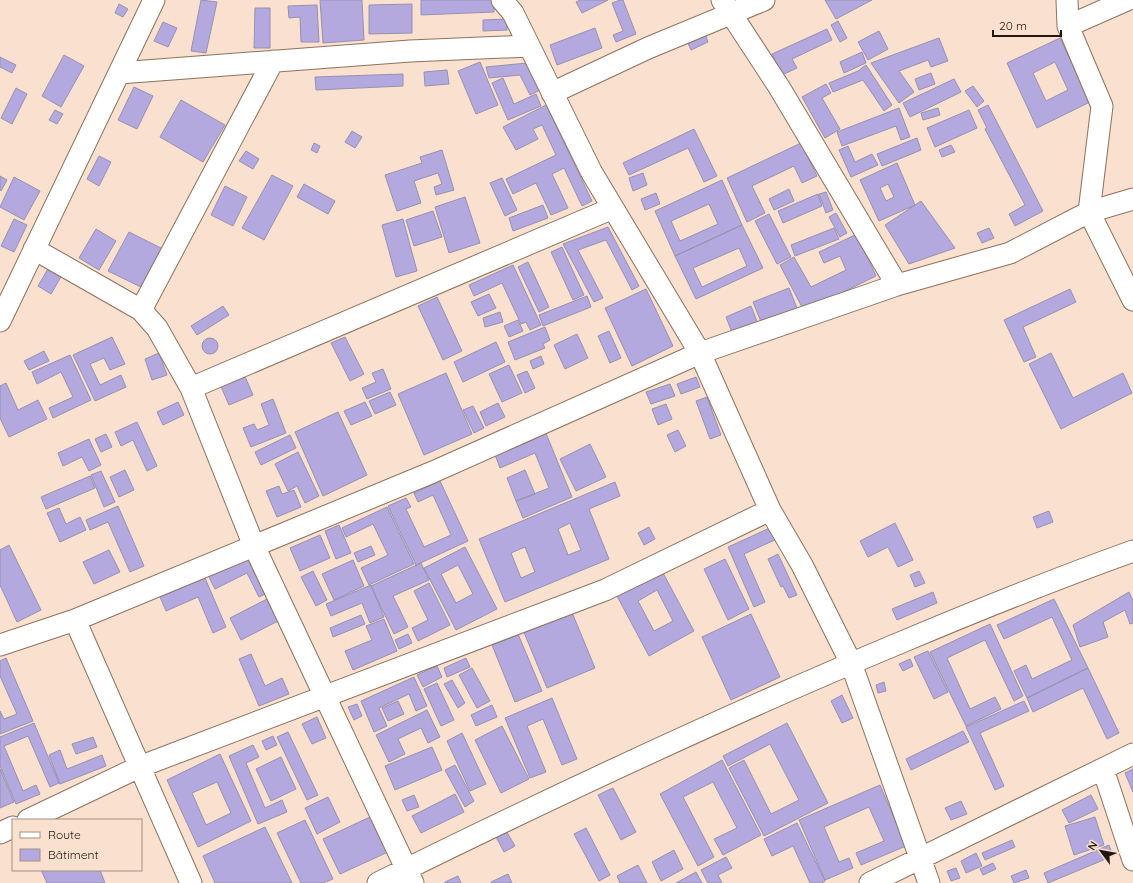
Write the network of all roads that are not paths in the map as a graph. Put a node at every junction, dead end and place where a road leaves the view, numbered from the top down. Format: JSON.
{"nodes":[{"id":1,"x":502,"y":0,"type":"edge"},
{"id":2,"x":764,"y":0,"type":"edge"},
{"id":3,"x":1067,"y":0,"type":"edge"},
{"id":4,"x":1127,"y":0,"type":"edge"},
{"id":5,"x":147,"y":2,"type":"edge"},
{"id":6,"x":726,"y":7,"type":"edge"},
{"id":7,"x":1068,"y":26,"type":"junction"},
{"id":8,"x":529,"y":46,"type":"junction"},
{"id":9,"x":273,"y":61,"type":"junction"},
{"id":10,"x":119,"y":73,"type":"junction"},
{"id":11,"x":552,"y":93,"type":"junction"},
{"id":12,"x":1133,"y":199,"type":"edge"},
{"id":13,"x":613,"y":208,"type":"junction"},
{"id":14,"x":1090,"y":212,"type":"junction"},
{"id":15,"x":34,"y":249,"type":"junction"},
{"id":16,"x":897,"y":285,"type":"junction"},
{"id":17,"x":1133,"y":300,"type":"edge"},
{"id":18,"x":141,"y":310,"type":"junction"},
{"id":19,"x":0,"y":320,"type":"edge"},
{"id":20,"x":700,"y":353,"type":"junction"},
{"id":21,"x":191,"y":388,"type":"junction"},
{"id":22,"x":770,"y":510,"type":"junction"},
{"id":23,"x":254,"y":546,"type":"junction"},
{"id":24,"x":1133,"y":551,"type":"edge"},
{"id":25,"x":75,"y":620,"type":"junction"},
{"id":26,"x":0,"y":645,"type":"edge"},
{"id":27,"x":851,"y":664,"type":"junction"},
{"id":28,"x":324,"y":697,"type":"junction"},
{"id":29,"x":1133,"y":754,"type":"edge"},
{"id":30,"x":139,"y":767,"type":"junction"},
{"id":31,"x":1103,"y":768,"type":"junction"},
{"id":32,"x":30,"y":819,"type":"edge"},
{"id":33,"x":12,"y":827,"type":"edge"},
{"id":34,"x":0,"y":833,"type":"edge"},
{"id":35,"x":920,"y":857,"type":"junction"},
{"id":36,"x":1133,"y":860,"type":"edge"},
{"id":37,"x":410,"y":876,"type":"edge"},
{"id":38,"x":191,"y":883,"type":"edge"},
{"id":39,"x":378,"y":883,"type":"edge"},
{"id":40,"x":870,"y":883,"type":"edge"},
{"id":41,"x":928,"y":883,"type":"edge"}],
"edges":[{"from":1,"to":8,"type":"street"},
{"from":2,"to":6,"type":"street"},
{"from":3,"to":7,"type":"street"},
{"from":4,"to":7,"type":"street"},
{"from":5,"to":10,"type":"street"},
{"from":6,"to":11,"type":"street"},
{"from":6,"to":16,"type":"street"},
{"from":7,"to":14,"type":"street"},
{"from":8,"to":9,"type":"street"},
{"from":8,"to":11,"type":"street"},
{"from":9,"to":10,"type":"street"},
{"from":9,"to":18,"type":"street"},
{"from":10,"to":15,"type":"street"},
{"from":11,"to":13,"type":"street"},
{"from":12,"to":14,"type":"street"},
{"from":13,"to":20,"type":"street"},
{"from":13,"to":21,"type":"street"},
{"from":14,"to":16,"type":"street"},
{"from":14,"to":17,"type":"street"},
{"from":15,"to":18,"type":"street"},
{"from":15,"to":19,"type":"street"},
{"from":16,"to":20,"type":"street"},
{"from":18,"to":21,"type":"street"},
{"from":20,"to":22,"type":"street"},
{"from":20,"to":23,"type":"street"},
{"from":21,"to":23,"type":"street"},
{"from":22,"to":27,"type":"street"},
{"from":22,"to":28,"type":"street"},
{"from":23,"to":25,"type":"street"},
{"from":23,"to":28,"type":"street"},
{"from":24,"to":27,"type":"street"},
{"from":25,"to":26,"type":"street"},
{"from":25,"to":30,"type":"street"},
{"from":27,"to":35,"type":"street"},
{"from":27,"to":37,"type":"street"},
{"from":28,"to":30,"type":"street"},
{"from":28,"to":37,"type":"street"},
{"from":29,"to":31,"type":"street"},
{"from":30,"to":32,"type":"street"},
{"from":30,"to":38,"type":"street"},
{"from":31,"to":35,"type":"street"},
{"from":31,"to":36,"type":"street"},
{"from":33,"to":34,"type":"street"},
{"from":35,"to":40,"type":"street"},
{"from":35,"to":41,"type":"street"},
{"from":37,"to":39,"type":"street"}]}
